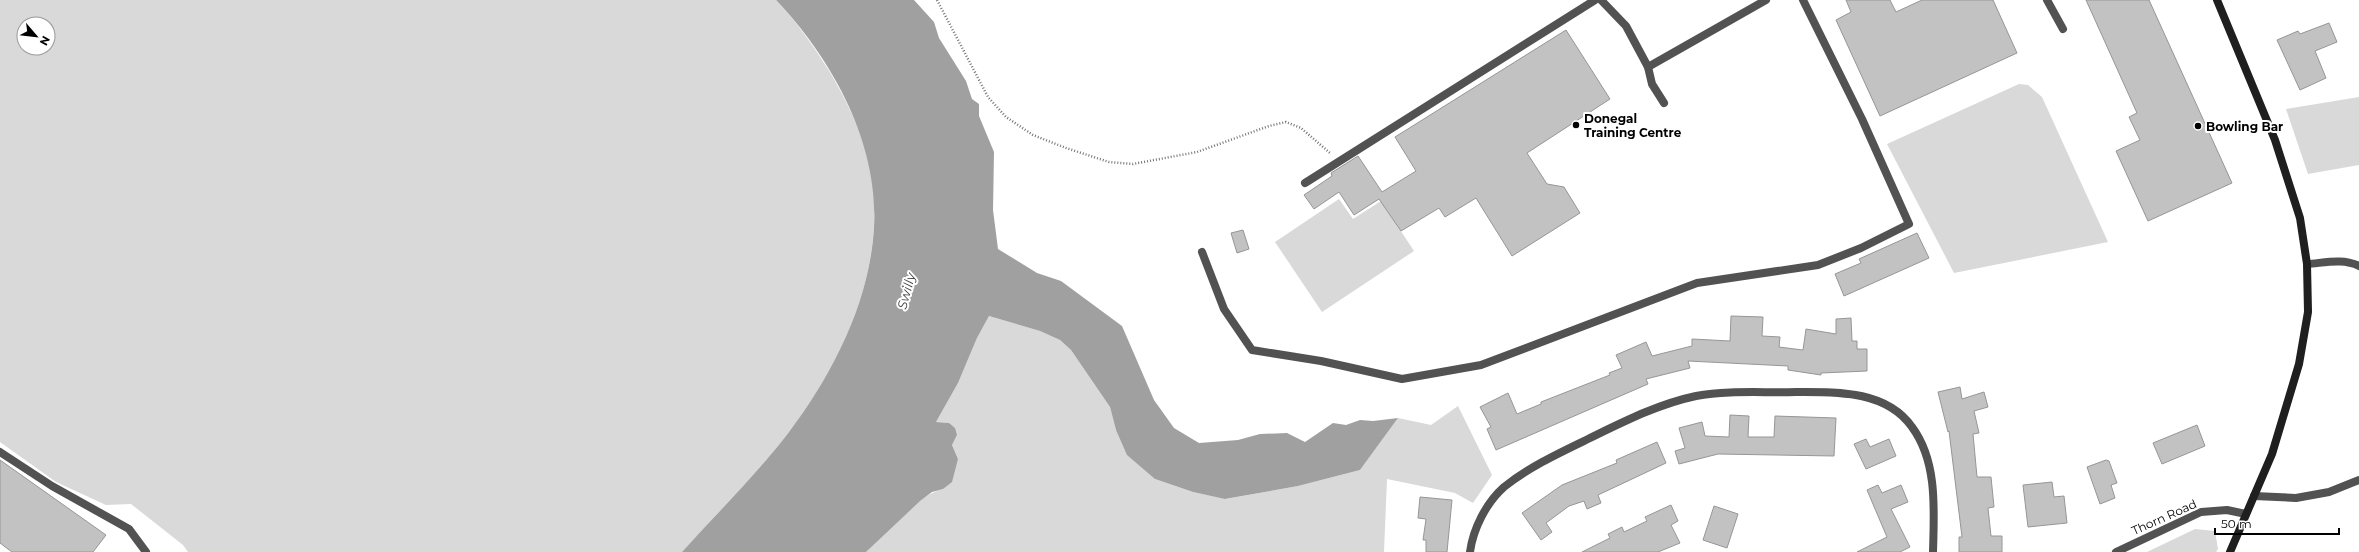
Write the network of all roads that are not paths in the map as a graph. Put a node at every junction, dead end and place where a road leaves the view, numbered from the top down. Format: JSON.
{"nodes":[{"id":1,"x":1595,"y":0,"type":"edge"},
{"id":2,"x":1601,"y":0,"type":"edge"},
{"id":3,"x":1766,"y":0,"type":"edge"},
{"id":4,"x":1803,"y":0,"type":"edge"},
{"id":5,"x":2047,"y":0,"type":"edge"},
{"id":6,"x":2217,"y":0,"type":"edge"},
{"id":7,"x":2062,"y":28,"type":"dead end"},
{"id":8,"x":1648,"y":67,"type":"junction"},
{"id":9,"x":1664,"y":103,"type":"dead end"},
{"id":10,"x":1305,"y":183,"type":"dead end"},
{"id":11,"x":1202,"y":252,"type":"dead end"},
{"id":12,"x":2307,"y":264,"type":"junction"},
{"id":13,"x":2359,"y":266,"type":"edge"},
{"id":14,"x":0,"y":452,"type":"edge"},
{"id":15,"x":2359,"y":480,"type":"edge"},
{"id":16,"x":2254,"y":496,"type":"junction"},
{"id":17,"x":2246,"y":514,"type":"junction"},
{"id":18,"x":146,"y":552,"type":"edge"},
{"id":19,"x":1470,"y":552,"type":"edge"},
{"id":20,"x":1933,"y":552,"type":"edge"},
{"id":21,"x":2116,"y":552,"type":"edge"},
{"id":22,"x":2230,"y":552,"type":"edge"}],
"edges":[{"from":1,"to":10,"type":"street"},
{"from":2,"to":8,"type":"street"},
{"from":3,"to":8,"type":"street"},
{"from":4,"to":11,"type":"street"},
{"from":5,"to":7,"type":"street"},
{"from":6,"to":12,"type":"main road"},
{"from":8,"to":9,"type":"street"},
{"from":12,"to":13,"type":"street"},
{"from":12,"to":16,"type":"main road"},
{"from":14,"to":18,"type":"street"},
{"from":15,"to":16,"type":"street"},
{"from":16,"to":17,"type":"main road"},
{"from":17,"to":21,"type":"street","name":"Thorn Road"},
{"from":17,"to":22,"type":"main road"},
{"from":19,"to":20,"type":"street"}]}
